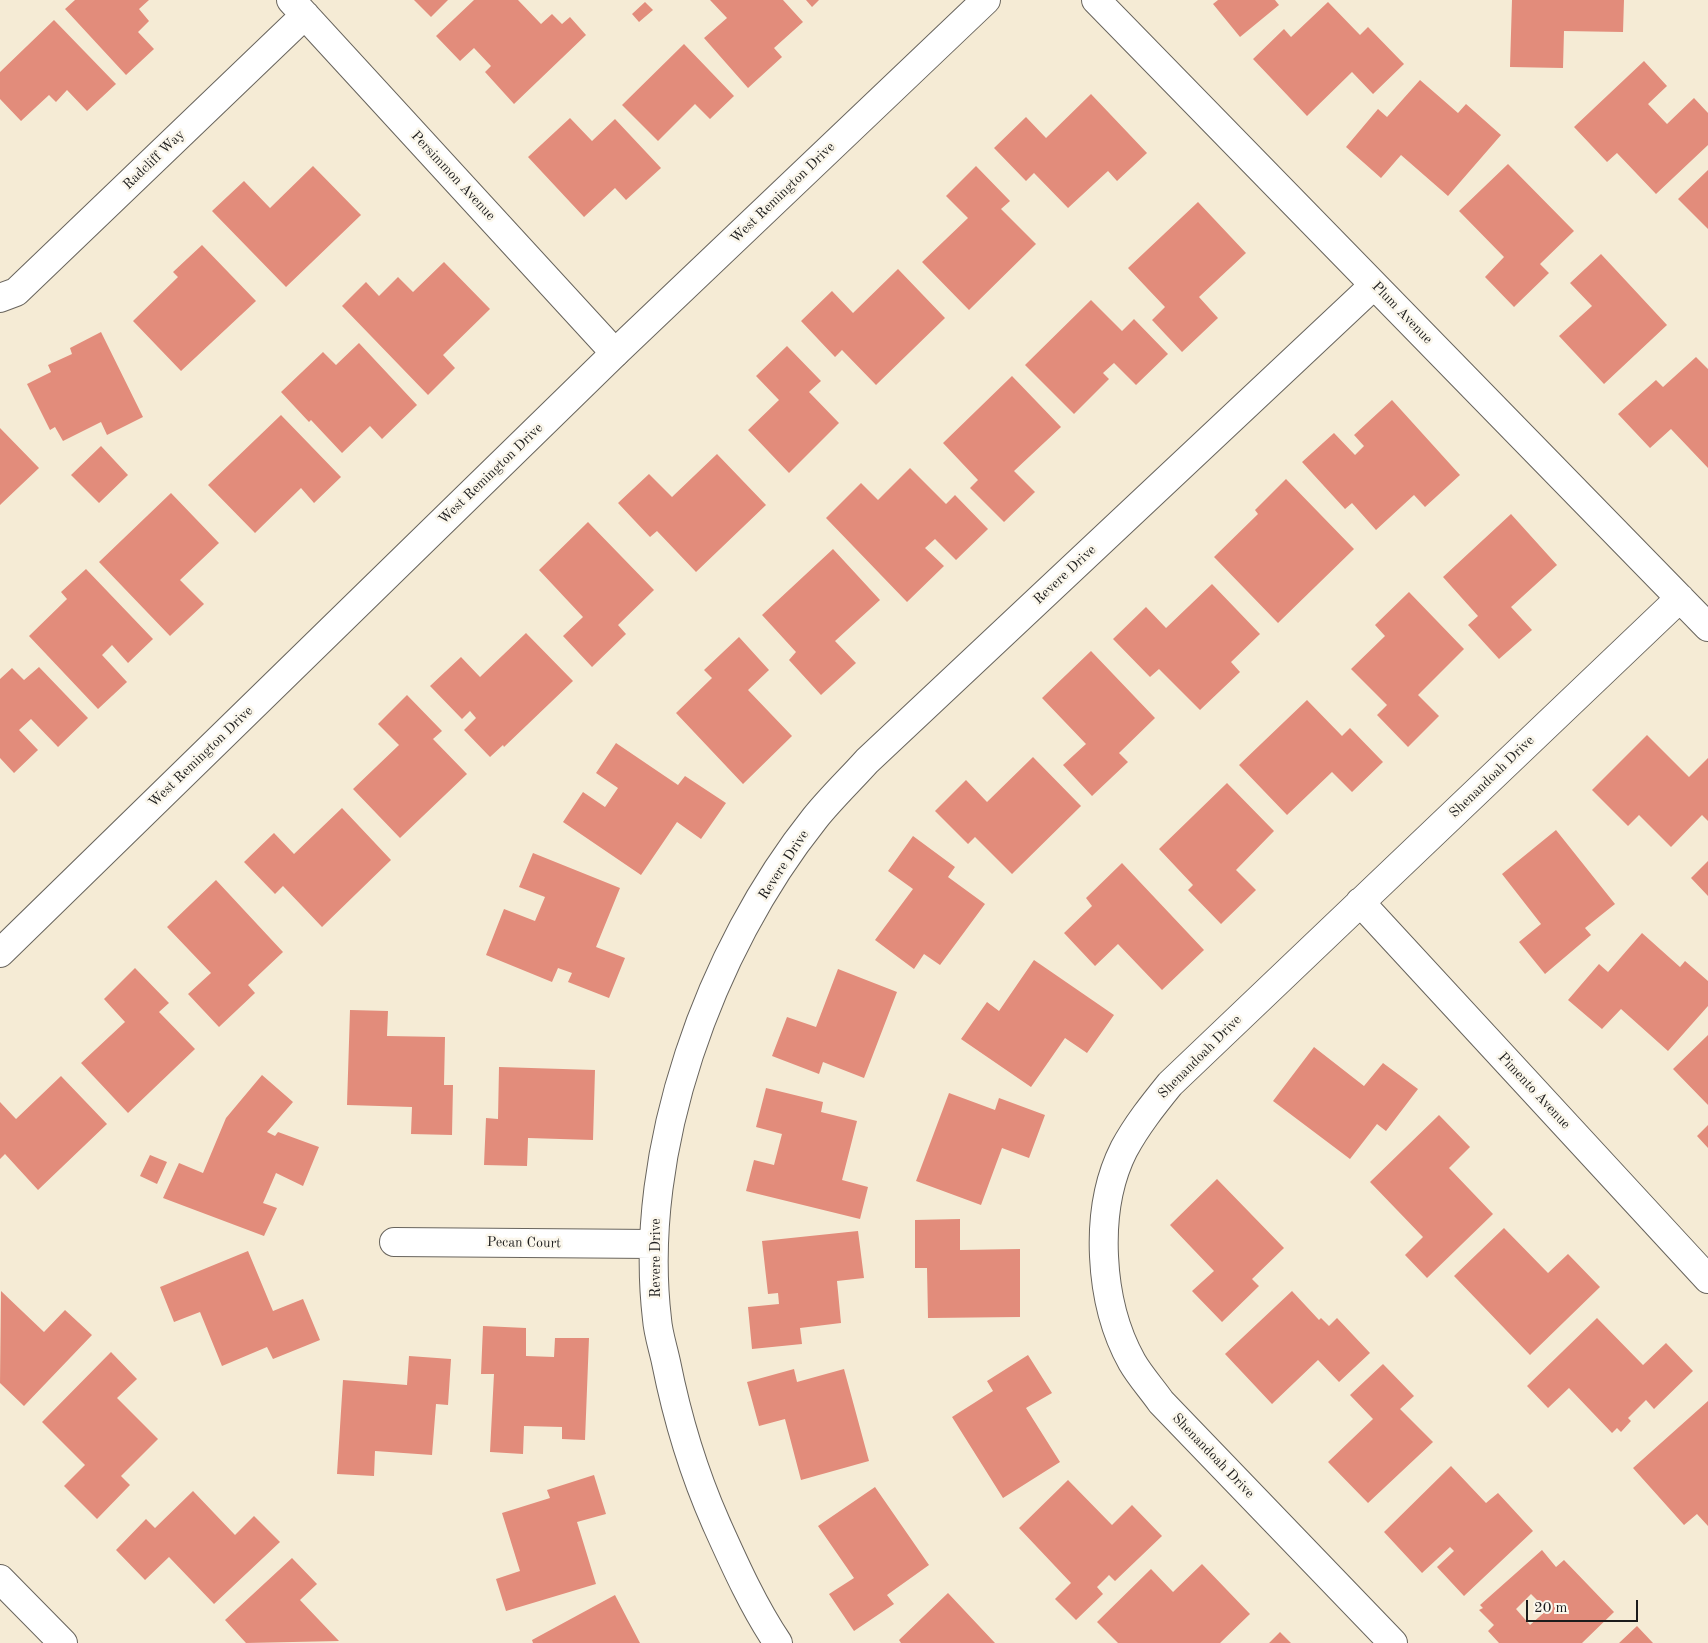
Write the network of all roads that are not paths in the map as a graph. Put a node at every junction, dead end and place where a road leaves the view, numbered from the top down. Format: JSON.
{"nodes":[{"id":1,"x":986,"y":0,"type":"edge"},
{"id":2,"x":1096,"y":0,"type":"edge"},
{"id":3,"x":298,"y":8,"type":"edge"},
{"id":4,"x":1374,"y":284,"type":"junction"},
{"id":5,"x":0,"y":298,"type":"edge"},
{"id":6,"x":615,"y":353,"type":"junction"},
{"id":7,"x":1680,"y":598,"type":"junction"},
{"id":8,"x":1708,"y":627,"type":"edge"},
{"id":9,"x":1360,"y":902,"type":"junction"},
{"id":10,"x":0,"y":952,"type":"edge"},
{"id":11,"x":394,"y":1242,"type":"dead end"},
{"id":12,"x":654,"y":1244,"type":"junction"},
{"id":13,"x":1708,"y":1280,"type":"edge"},
{"id":14,"x":0,"y":1579,"type":"edge"},
{"id":15,"x":57,"y":1641,"type":"edge"},
{"id":16,"x":778,"y":1643,"type":"edge"},
{"id":17,"x":1393,"y":1643,"type":"edge"}],
"edges":[{"from":1,"to":6,"type":"street","name":"West Remington Drive"},
{"from":2,"to":4,"type":"street","name":"Plum Avenue"},
{"from":3,"to":5,"type":"street","name":"Radcliff Way"},
{"from":3,"to":6,"type":"street","name":"Persimmon Avenue"},
{"from":4,"to":7,"type":"street","name":"Plum Avenue"},
{"from":4,"to":12,"type":"street","name":"Revere Drive"},
{"from":6,"to":10,"type":"street","name":"West Remington Drive"},
{"from":7,"to":8,"type":"street","name":"Plum Avenue"},
{"from":7,"to":9,"type":"street","name":"Shenandoah Drive"},
{"from":9,"to":13,"type":"street","name":"Pimento Avenue"},
{"from":9,"to":17,"type":"street","name":"Shenandoah Drive"},
{"from":11,"to":12,"type":"street","name":"Pecan Court"},
{"from":12,"to":16,"type":"street","name":"Revere Drive"},
{"from":14,"to":15,"type":"street"}]}
